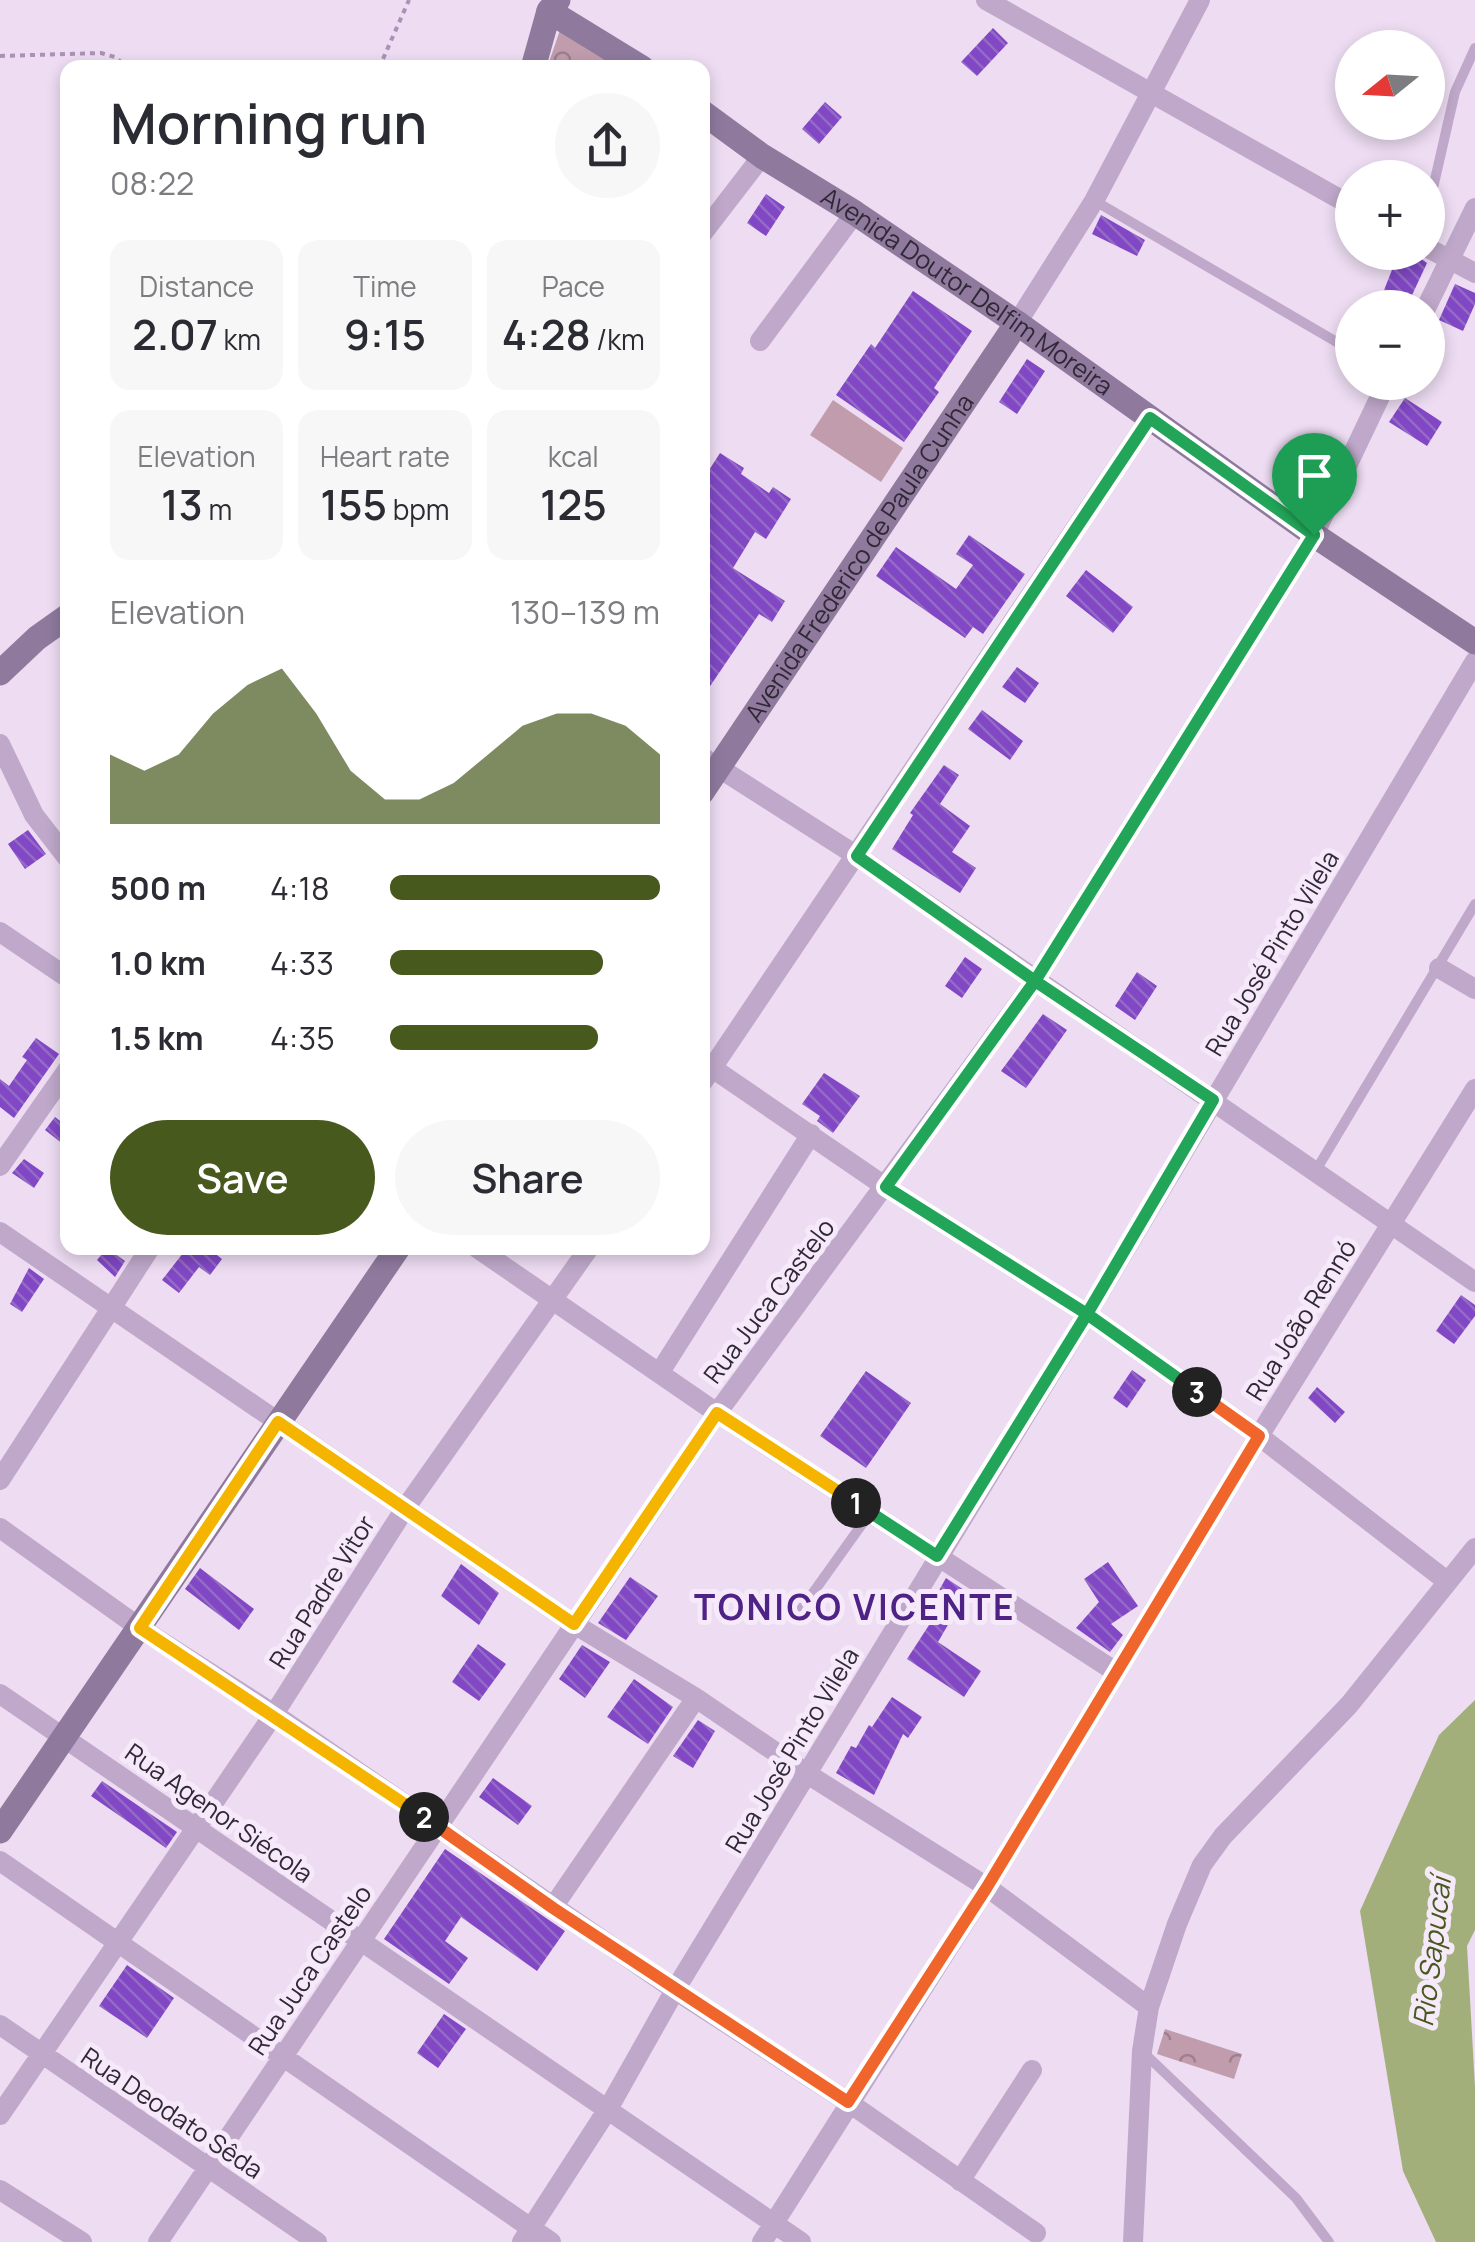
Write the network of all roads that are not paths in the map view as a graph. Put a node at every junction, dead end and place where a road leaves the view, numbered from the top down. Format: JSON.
{"nodes":[{"id":1,"x":986,"y":0,"type":"edge"},
{"id":2,"x":1200,"y":0,"type":"edge"},
{"id":3,"x":554,"y":6,"type":"edge"},
{"id":4,"x":1475,"y":48,"type":"edge"},
{"id":5,"x":536,"y":60,"type":"edge"},
{"id":6,"x":625,"y":60,"type":"edge"},
{"id":7,"x":1151,"y":94,"type":"junction"},
{"id":8,"x":710,"y":118,"type":"edge"},
{"id":9,"x":762,"y":156,"type":"junction"},
{"id":10,"x":1439,"y":160,"type":"edge"},
{"id":11,"x":1335,"y":197,"type":"edge"},
{"id":12,"x":1094,"y":201,"type":"junction"},
{"id":13,"x":1475,"y":208,"type":"edge"},
{"id":14,"x":855,"y":213,"type":"junction"},
{"id":15,"x":710,"y":224,"type":"edge"},
{"id":16,"x":1445,"y":256,"type":"edge"},
{"id":17,"x":1452,"y":260,"type":"junction"},
{"id":18,"x":1475,"y":273,"type":"edge"},
{"id":19,"x":1436,"y":290,"type":"edge"},
{"id":20,"x":1017,"y":323,"type":"junction"},
{"id":21,"x":760,"y":341,"type":"dead end"},
{"id":22,"x":1335,"y":341,"type":"edge"},
{"id":23,"x":1379,"y":400,"type":"edge"},
{"id":24,"x":1150,"y":418,"type":"junction"},
{"id":25,"x":1314,"y":535,"type":"junction"},
{"id":26,"x":60,"y":622,"type":"edge"},
{"id":27,"x":1475,"y":642,"type":"edge"},
{"id":28,"x":1475,"y":661,"type":"edge"},
{"id":29,"x":0,"y":673,"type":"edge"},
{"id":30,"x":0,"y":744,"type":"edge"},
{"id":31,"x":710,"y":763,"type":"edge"},
{"id":32,"x":60,"y":849,"type":"edge"},
{"id":33,"x":857,"y":856,"type":"junction"},
{"id":34,"x":1475,"y":904,"type":"edge"},
{"id":35,"x":0,"y":932,"type":"edge"},
{"id":36,"x":1439,"y":968,"type":"junction"},
{"id":37,"x":60,"y":973,"type":"edge"},
{"id":38,"x":1035,"y":981,"type":"junction"},
{"id":39,"x":1475,"y":989,"type":"edge"},
{"id":40,"x":710,"y":1065,"type":"edge"},
{"id":41,"x":710,"y":1073,"type":"edge"},
{"id":42,"x":60,"y":1080,"type":"edge"},
{"id":43,"x":1475,"y":1089,"type":"edge"},
{"id":44,"x":1213,"y":1100,"type":"junction"},
{"id":45,"x":1469,"y":1112,"type":"edge"},
{"id":46,"x":810,"y":1134,"type":"junction"},
{"id":47,"x":0,"y":1166,"type":"edge"},
{"id":48,"x":1316,"y":1172,"type":"junction"},
{"id":49,"x":886,"y":1187,"type":"junction"},
{"id":50,"x":1391,"y":1223,"type":"junction"},
{"id":51,"x":0,"y":1232,"type":"edge"},
{"id":52,"x":145,"y":1255,"type":"edge"},
{"id":53,"x":393,"y":1255,"type":"edge"},
{"id":54,"x":487,"y":1255,"type":"edge"},
{"id":55,"x":584,"y":1255,"type":"edge"},
{"id":56,"x":1475,"y":1282,"type":"edge"},
{"id":57,"x":553,"y":1299,"type":"junction"},
{"id":58,"x":110,"y":1309,"type":"junction"},
{"id":59,"x":1087,"y":1314,"type":"junction"},
{"id":60,"x":660,"y":1372,"type":"junction"},
{"id":61,"x":717,"y":1413,"type":"junction"},
{"id":62,"x":278,"y":1422,"type":"junction"},
{"id":63,"x":1259,"y":1436,"type":"junction"},
{"id":64,"x":0,"y":1480,"type":"edge"},
{"id":65,"x":404,"y":1510,"type":"junction"},
{"id":66,"x":871,"y":1512,"type":"junction"},
{"id":67,"x":0,"y":1528,"type":"edge"},
{"id":68,"x":1475,"y":1548,"type":"edge"},
{"id":69,"x":937,"y":1556,"type":"junction"},
{"id":70,"x":1448,"y":1582,"type":"junction"},
{"id":71,"x":795,"y":1618,"type":"dead end"},
{"id":72,"x":574,"y":1624,"type":"junction"},
{"id":73,"x":140,"y":1628,"type":"junction"},
{"id":74,"x":1116,"y":1672,"type":"junction"},
{"id":75,"x":0,"y":1694,"type":"edge"},
{"id":76,"x":696,"y":1698,"type":"junction"},
{"id":77,"x":274,"y":1714,"type":"junction"},
{"id":78,"x":64,"y":1736,"type":"junction"},
{"id":79,"x":808,"y":1775,"type":"junction"},
{"id":80,"x":438,"y":1826,"type":"junction"},
{"id":81,"x":198,"y":1828,"type":"junction"},
{"id":82,"x":0,"y":1831,"type":"edge"},
{"id":83,"x":0,"y":1862,"type":"edge"},
{"id":84,"x":987,"y":1887,"type":"junction"},
{"id":85,"x":553,"y":1908,"type":"junction"},
{"id":86,"x":358,"y":1940,"type":"junction"},
{"id":87,"x":118,"y":1943,"type":"junction"},
{"id":88,"x":676,"y":1990,"type":"junction"},
{"id":89,"x":1149,"y":2007,"type":"junction"},
{"id":90,"x":0,"y":2025,"type":"edge"},
{"id":91,"x":1142,"y":2051,"type":"junction"},
{"id":92,"x":40,"y":2054,"type":"junction"},
{"id":93,"x":284,"y":2054,"type":"junction"},
{"id":94,"x":1032,"y":2070,"type":"dead end"},
{"id":95,"x":848,"y":2102,"type":"junction"},
{"id":96,"x":608,"y":2110,"type":"junction"},
{"id":97,"x":0,"y":2115,"type":"edge"},
{"id":98,"x":208,"y":2166,"type":"junction"},
{"id":99,"x":960,"y":2181,"type":"junction"},
{"id":100,"x":0,"y":2190,"type":"edge"},
{"id":101,"x":774,"y":2224,"type":"junction"},
{"id":102,"x":1036,"y":2232,"type":"dead end"},
{"id":103,"x":526,"y":2235,"type":"edge"},
{"id":104,"x":82,"y":2242,"type":"edge"},
{"id":105,"x":158,"y":2242,"type":"edge"},
{"id":106,"x":316,"y":2242,"type":"edge"},
{"id":107,"x":551,"y":2242,"type":"edge"},
{"id":108,"x":762,"y":2242,"type":"edge"},
{"id":109,"x":801,"y":2242,"type":"edge"},
{"id":110,"x":1133,"y":2242,"type":"edge"},
{"id":111,"x":1329,"y":2242,"type":"edge"}],
"edges":[{"from":1,"to":7,"type":"street"},
{"from":2,"to":7,"type":"street"},
{"from":3,"to":5,"type":"main road"},
{"from":3,"to":6,"type":"main road"},
{"from":4,"to":10,"type":"lane"},
{"from":7,"to":11,"type":"street"},
{"from":7,"to":12,"type":"street"},
{"from":8,"to":9,"type":"main road","name":"Avenida Doutor Delfim Moreira"},
{"from":9,"to":14,"type":"main road","name":"Avenida Doutor Delfim Moreira"},
{"from":9,"to":15,"type":"street"},
{"from":12,"to":20,"type":"street"},
{"from":12,"to":22,"type":"lane"},
{"from":13,"to":17,"type":"street"},
{"from":14,"to":20,"type":"main road","name":"Avenida Doutor Delfim Moreira"},
{"from":14,"to":21,"type":"street"},
{"from":16,"to":17,"type":"street"},
{"from":17,"to":18,"type":"street"},
{"from":17,"to":19,"type":"street"},
{"from":20,"to":24,"type":"main road","name":"Avenida Doutor Delfim Moreira"},
{"from":20,"to":31,"type":"main road","name":"Avenida Frederico de Paula Cunha"},
{"from":23,"to":25,"type":"street","name":"Rua Juca Castelo"},
{"from":24,"to":25,"type":"main road","name":"Avenida Doutor Delfim Moreira"},
{"from":24,"to":33,"type":"street"},
{"from":25,"to":27,"type":"main road","name":"Avenida Doutor Delfim Moreira"},
{"from":25,"to":38,"type":"street","name":"Rua Juca Castelo"},
{"from":26,"to":29,"type":"main road"},
{"from":28,"to":44,"type":"street","name":"Rua José Pinto Vilela"},
{"from":30,"to":32,"type":"street"},
{"from":31,"to":33,"type":"street"},
{"from":33,"to":38,"type":"street"},
{"from":33,"to":40,"type":"street"},
{"from":34,"to":36,"type":"lane"},
{"from":35,"to":37,"type":"street"},
{"from":36,"to":39,"type":"street"},
{"from":36,"to":48,"type":"lane"},
{"from":38,"to":44,"type":"street"},
{"from":38,"to":49,"type":"street","name":"Rua Juca Castelo"},
{"from":41,"to":46,"type":"street"},
{"from":42,"to":47,"type":"street"},
{"from":43,"to":45,"type":"street","name":"Rua João Rennó"},
{"from":44,"to":48,"type":"street"},
{"from":44,"to":59,"type":"street","name":"Rua José Pinto Vilela"},
{"from":45,"to":50,"type":"street","name":"Rua João Rennó"},
{"from":46,"to":49,"type":"street"},
{"from":46,"to":60,"type":"street"},
{"from":48,"to":50,"type":"street"},
{"from":49,"to":59,"type":"street"},
{"from":49,"to":61,"type":"street","name":"Rua Juca Castelo"},
{"from":50,"to":56,"type":"street"},
{"from":50,"to":63,"type":"street","name":"Rua João Rennó"},
{"from":51,"to":58,"type":"street"},
{"from":52,"to":58,"type":"street"},
{"from":53,"to":62,"type":"main road"},
{"from":54,"to":57,"type":"street"},
{"from":55,"to":57,"type":"street","name":"Rua Padre Vitor"},
{"from":57,"to":60,"type":"street"},
{"from":57,"to":65,"type":"street","name":"Rua Padre Vitor"},
{"from":58,"to":62,"type":"street"},
{"from":58,"to":64,"type":"street"},
{"from":59,"to":63,"type":"street"},
{"from":59,"to":69,"type":"street","name":"Rua José Pinto Vilela"},
{"from":60,"to":61,"type":"street"},
{"from":61,"to":66,"type":"street"},
{"from":61,"to":72,"type":"street","name":"Rua Juca Castelo"},
{"from":62,"to":65,"type":"street"},
{"from":62,"to":73,"type":"main road"},
{"from":63,"to":70,"type":"street"},
{"from":63,"to":74,"type":"street","name":"Rua João Rennó"},
{"from":65,"to":72,"type":"street"},
{"from":65,"to":77,"type":"street","name":"Rua Padre Vitor"},
{"from":66,"to":69,"type":"street"},
{"from":66,"to":71,"type":"lane"},
{"from":67,"to":73,"type":"street"},
{"from":68,"to":70,"type":"street"},
{"from":69,"to":74,"type":"street"},
{"from":69,"to":79,"type":"street","name":"Rua José Pinto Vilela"},
{"from":70,"to":89,"type":"street"},
{"from":72,"to":76,"type":"street"},
{"from":72,"to":80,"type":"street","name":"Rua Juca Castelo"},
{"from":73,"to":77,"type":"street"},
{"from":73,"to":78,"type":"main road"},
{"from":74,"to":84,"type":"street","name":"Rua João Rennó"},
{"from":75,"to":78,"type":"street","name":"Rua Agenor Siécola"},
{"from":76,"to":79,"type":"street"},
{"from":76,"to":85,"type":"street"},
{"from":77,"to":80,"type":"street"},
{"from":77,"to":81,"type":"street","name":"Rua Padre Vitor"},
{"from":78,"to":81,"type":"street","name":"Rua Agenor Siécola"},
{"from":78,"to":82,"type":"main road"},
{"from":79,"to":84,"type":"street"},
{"from":79,"to":88,"type":"street","name":"Rua José Pinto Vilela"},
{"from":80,"to":85,"type":"street"},
{"from":80,"to":86,"type":"street","name":"Rua Juca Castelo"},
{"from":81,"to":86,"type":"street","name":"Rua Agenor Siécola"},
{"from":81,"to":87,"type":"street","name":"Rua Padre Vitor"},
{"from":83,"to":87,"type":"street"},
{"from":84,"to":89,"type":"street"},
{"from":84,"to":95,"type":"street","name":"Rua João Rennó"},
{"from":85,"to":88,"type":"street"},
{"from":86,"to":93,"type":"street","name":"Rua Juca Castelo"},
{"from":86,"to":96,"type":"street","name":"Rua Agenor Siécola"},
{"from":87,"to":92,"type":"street","name":"Rua Padre Vitor"},
{"from":87,"to":93,"type":"street"},
{"from":88,"to":95,"type":"street"},
{"from":88,"to":96,"type":"street","name":"Rua José Pinto Vilela"},
{"from":89,"to":91,"type":"street"},
{"from":90,"to":92,"type":"street","name":"Rua Deodato Sêda"},
{"from":91,"to":110,"type":"street"},
{"from":91,"to":111,"type":"lane"},
{"from":92,"to":97,"type":"street","name":"Rua Padre Vitor"},
{"from":92,"to":98,"type":"street","name":"Rua Deodato Sêda"},
{"from":93,"to":98,"type":"street","name":"Rua Juca Castelo"},
{"from":93,"to":103,"type":"street"},
{"from":94,"to":99,"type":"street"},
{"from":95,"to":99,"type":"street"},
{"from":95,"to":101,"type":"street","name":"Rua João Rennó"},
{"from":96,"to":101,"type":"street","name":"Rua Agenor Siécola"},
{"from":96,"to":103,"type":"street","name":"Rua José Pinto Vilela"},
{"from":98,"to":105,"type":"street","name":"Rua Juca Castelo"},
{"from":98,"to":106,"type":"street","name":"Rua Deodato Sêda"},
{"from":99,"to":102,"type":"street"},
{"from":100,"to":104,"type":"street"},
{"from":101,"to":108,"type":"street","name":"Rua João Rennó"},
{"from":101,"to":109,"type":"street","name":"Rua Agenor Siécola"},
{"from":103,"to":107,"type":"street"}]}
